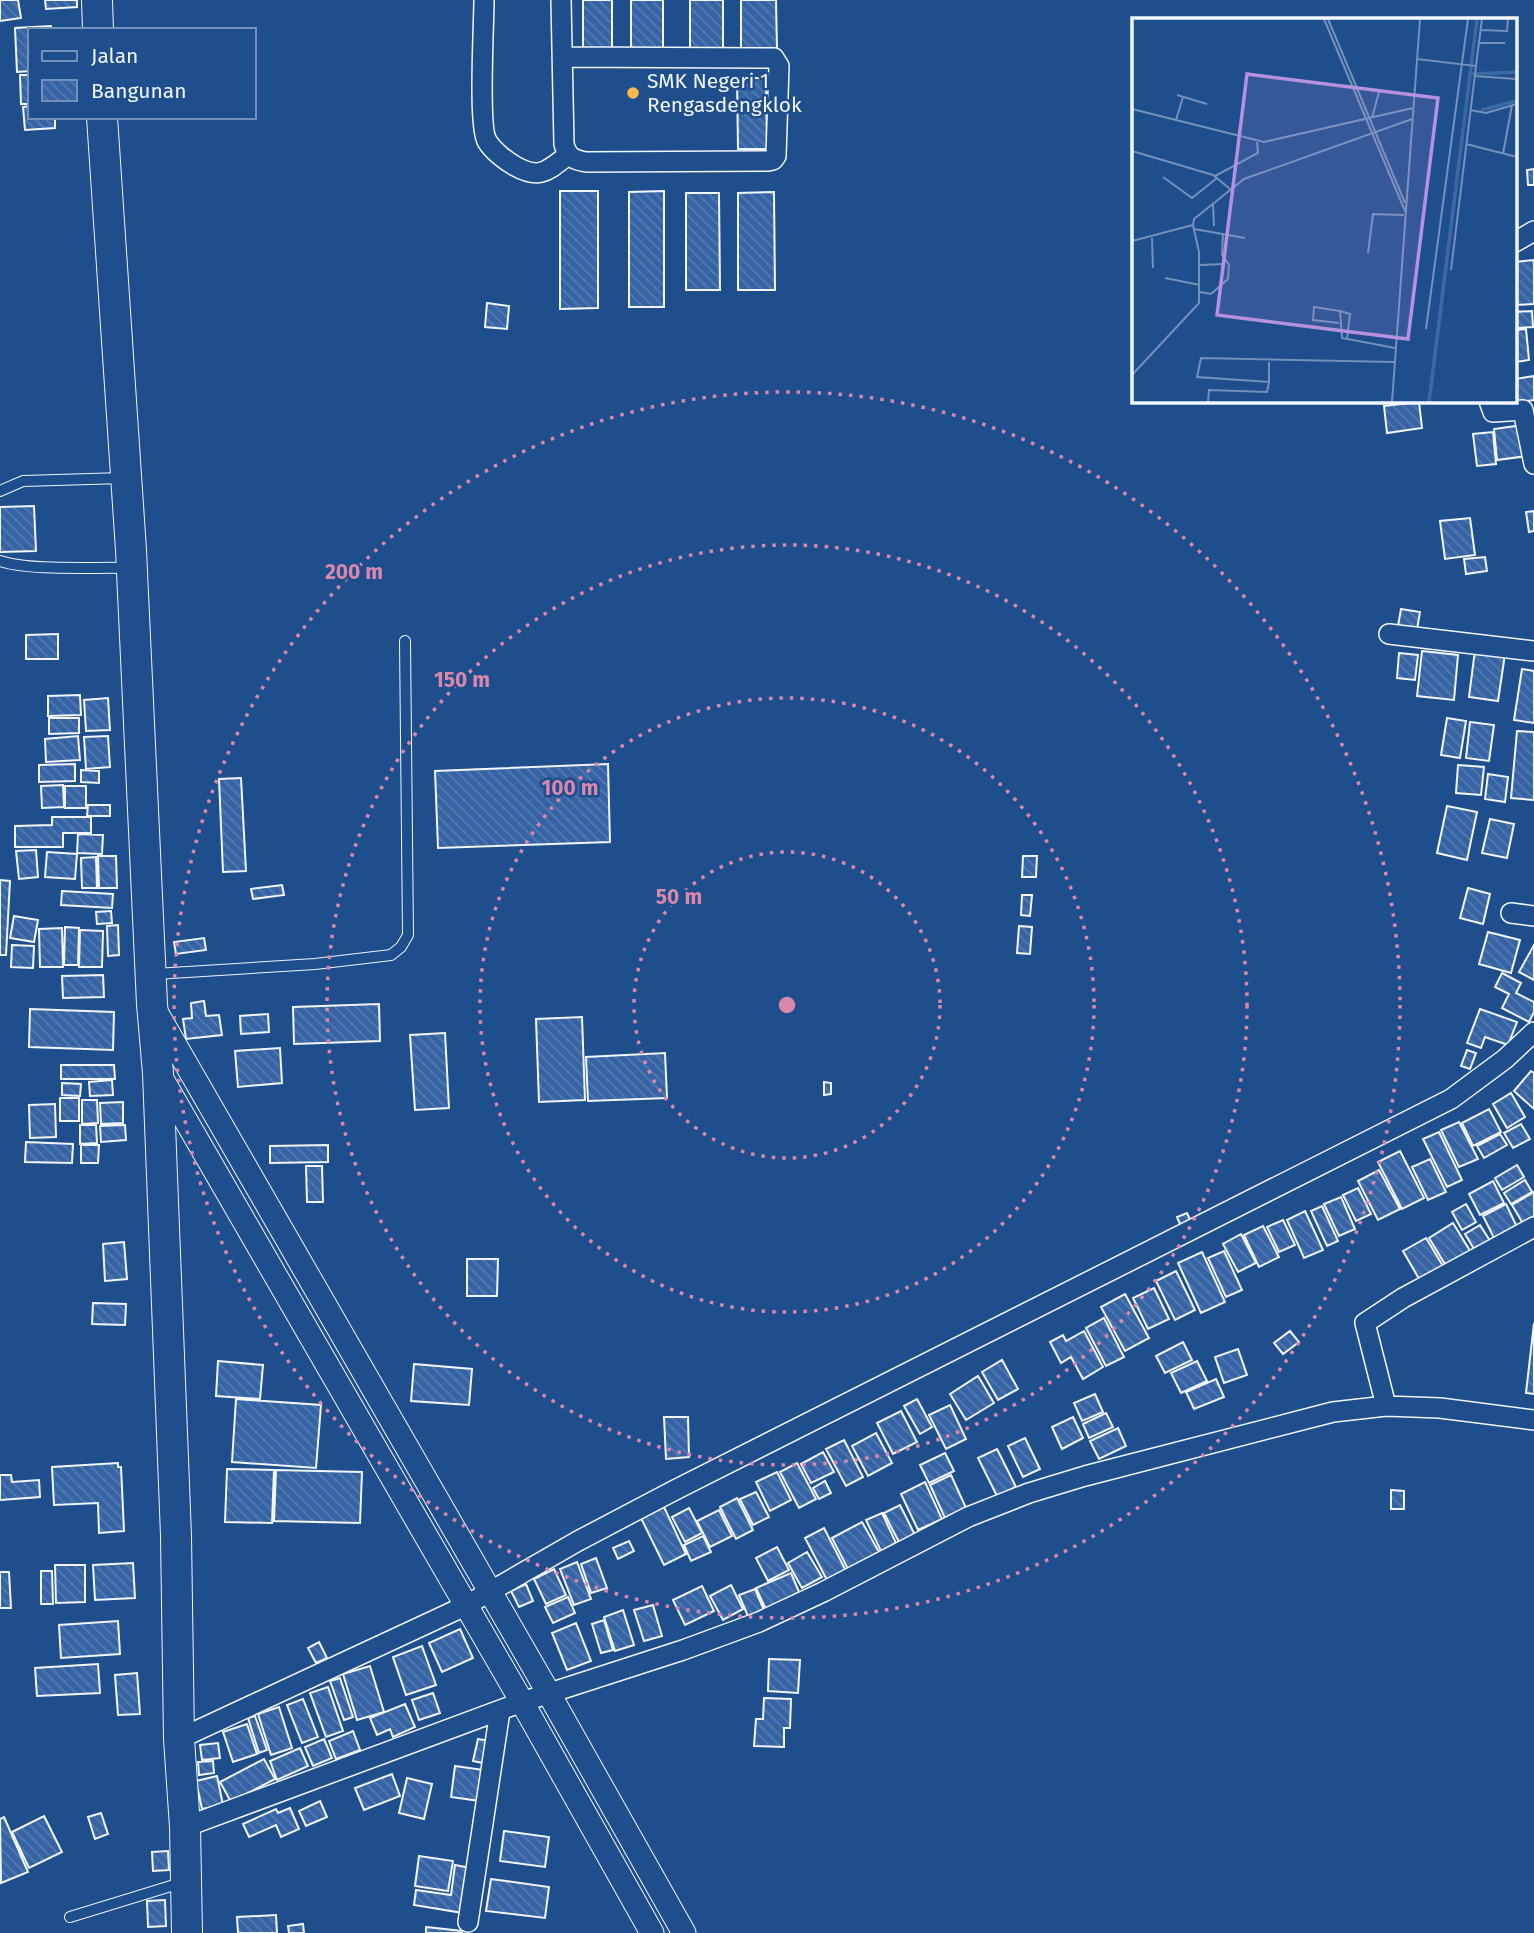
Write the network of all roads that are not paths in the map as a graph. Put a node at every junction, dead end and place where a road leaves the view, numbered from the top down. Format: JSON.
{"nodes":[{"id":1,"x":97,"y":0,"type":"edge"},
{"id":2,"x":484,"y":0,"type":"edge"},
{"id":3,"x":561,"y":0,"type":"edge"},
{"id":4,"x":98,"y":28,"type":"edge"},
{"id":5,"x":564,"y":57,"type":"junction"},
{"id":6,"x":102,"y":119,"type":"edge"},
{"id":7,"x":568,"y":155,"type":"junction"},
{"id":8,"x":1534,"y":231,"type":"edge"},
{"id":9,"x":1516,"y":241,"type":"edge"},
{"id":10,"x":1489,"y":402,"type":"edge"},
{"id":11,"x":1529,"y":409,"type":"edge"},
{"id":12,"x":1534,"y":464,"type":"edge"},
{"id":13,"x":126,"y":478,"type":"junction"},
{"id":14,"x":0,"y":491,"type":"edge"},
{"id":15,"x":0,"y":561,"type":"edge"},
{"id":16,"x":132,"y":568,"type":"junction"},
{"id":17,"x":1388,"y":634,"type":"dead end"},
{"id":18,"x":405,"y":641,"type":"dead end"},
{"id":19,"x":1534,"y":651,"type":"edge"},
{"id":20,"x":1511,"y":913,"type":"dead end"},
{"id":21,"x":1534,"y":916,"type":"edge"},
{"id":22,"x":151,"y":974,"type":"junction"},
{"id":23,"x":152,"y":1004,"type":"junction"},
{"id":24,"x":1534,"y":1032,"type":"edge"},
{"id":25,"x":158,"y":1073,"type":"junction"},
{"id":26,"x":1534,"y":1227,"type":"edge"},
{"id":27,"x":1387,"y":1406,"type":"junction"},
{"id":28,"x":1534,"y":1420,"type":"edge"},
{"id":29,"x":490,"y":1592,"type":"junction"},
{"id":30,"x":465,"y":1606,"type":"junction"},
{"id":31,"x":548,"y":1692,"type":"junction"},
{"id":32,"x":511,"y":1706,"type":"junction"},
{"id":33,"x":179,"y":1739,"type":"junction"},
{"id":34,"x":185,"y":1827,"type":"junction"},
{"id":35,"x":184,"y":1882,"type":"junction"},
{"id":36,"x":70,"y":1917,"type":"dead end"},
{"id":37,"x":468,"y":1922,"type":"dead end"},
{"id":38,"x":187,"y":1933,"type":"edge"},
{"id":39,"x":652,"y":1933,"type":"edge"},
{"id":40,"x":684,"y":1933,"type":"edge"}],
"edges":[{"from":1,"to":4,"type":"main road"},
{"from":2,"to":7,"type":"street"},
{"from":3,"to":5,"type":"street"},
{"from":5,"to":7,"type":"street"},
{"from":5,"to":7,"type":"street"},
{"from":6,"to":13,"type":"main road"},
{"from":8,"to":9,"type":"street"},
{"from":10,"to":11,"type":"street"},
{"from":11,"to":12,"type":"street"},
{"from":13,"to":14,"type":"lane"},
{"from":13,"to":16,"type":"main road"},
{"from":15,"to":16,"type":"lane"},
{"from":16,"to":22,"type":"main road"},
{"from":17,"to":19,"type":"street"},
{"from":18,"to":22,"type":"lane"},
{"from":20,"to":21,"type":"street"},
{"from":22,"to":23,"type":"main road"},
{"from":23,"to":25,"type":"main road"},
{"from":23,"to":29,"type":"street"},
{"from":24,"to":29,"type":"street"},
{"from":25,"to":30,"type":"street"},
{"from":25,"to":33,"type":"main road"},
{"from":26,"to":27,"type":"street"},
{"from":27,"to":28,"type":"street"},
{"from":27,"to":31,"type":"street"},
{"from":29,"to":30,"type":"street"},
{"from":29,"to":31,"type":"street"},
{"from":30,"to":32,"type":"street"},
{"from":30,"to":33,"type":"street"},
{"from":31,"to":32,"type":"street"},
{"from":31,"to":40,"type":"street"},
{"from":32,"to":34,"type":"street"},
{"from":32,"to":37,"type":"street"},
{"from":32,"to":39,"type":"street"},
{"from":33,"to":34,"type":"main road"},
{"from":34,"to":35,"type":"main road"},
{"from":35,"to":36,"type":"lane"},
{"from":35,"to":38,"type":"main road"}]}
